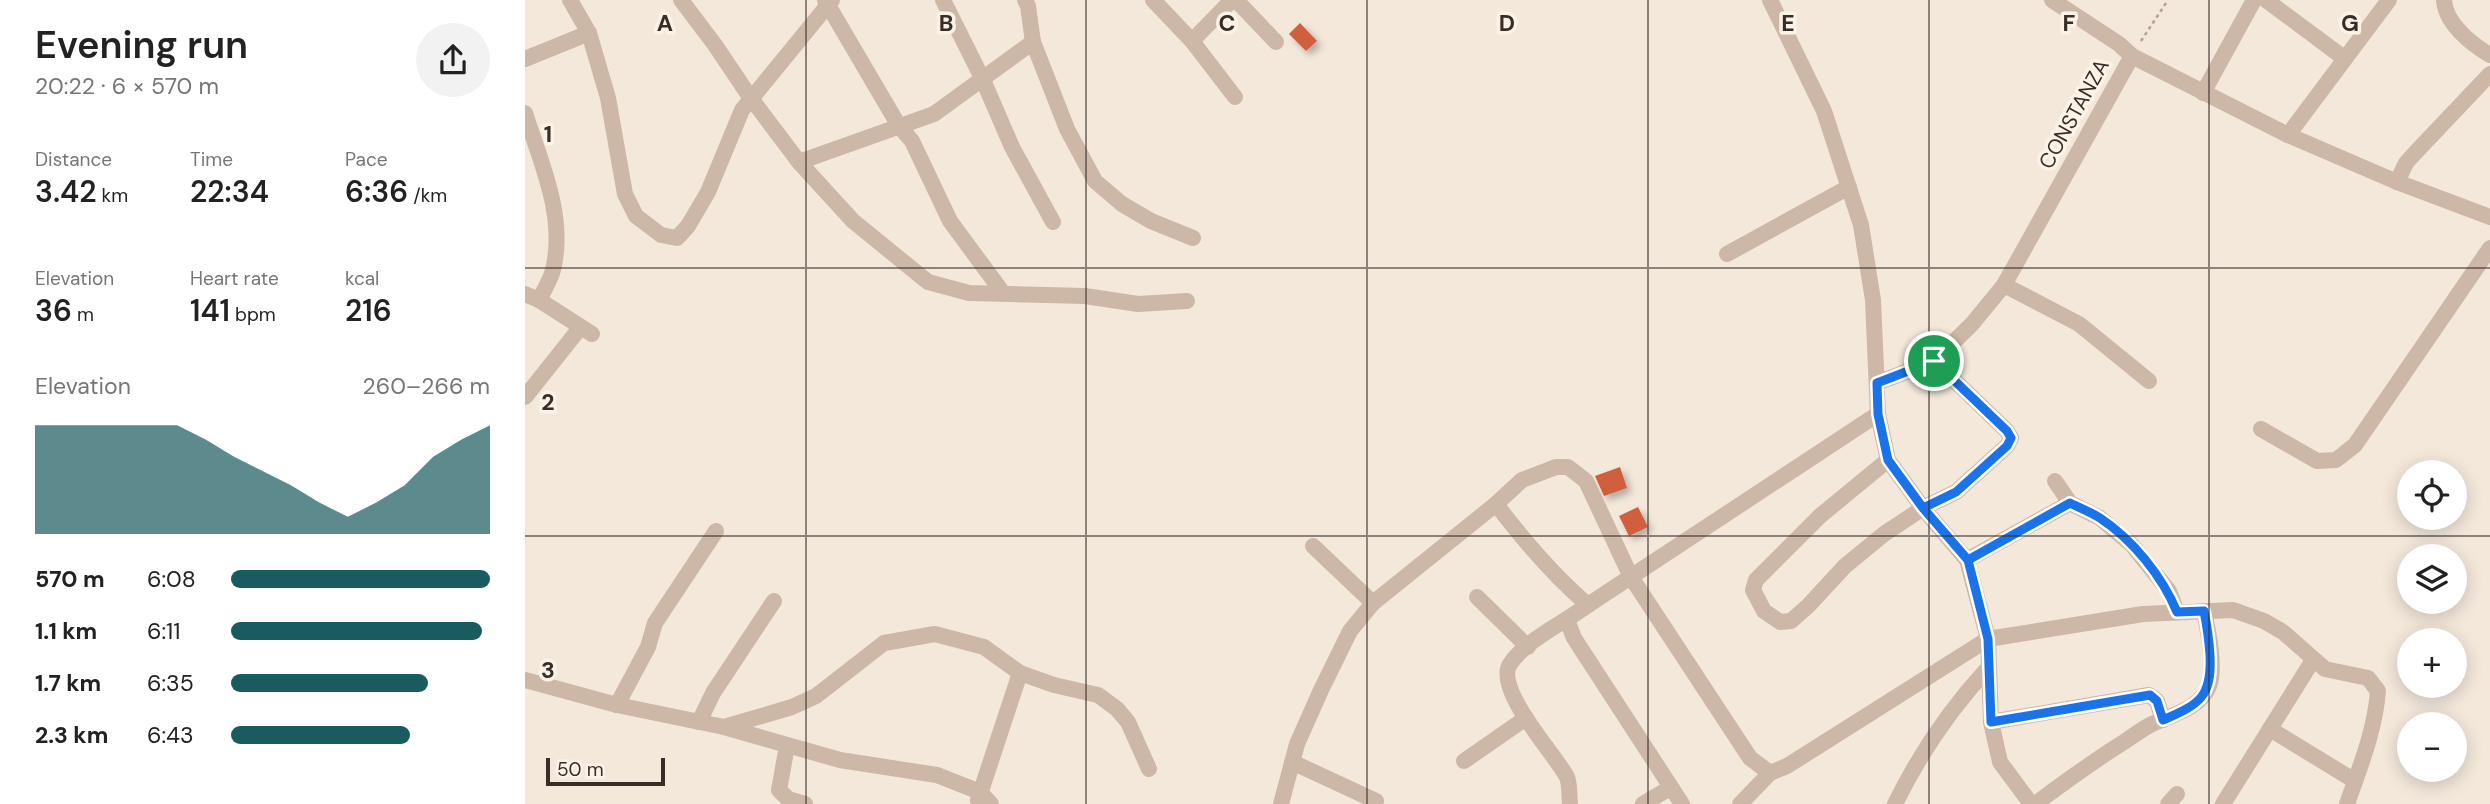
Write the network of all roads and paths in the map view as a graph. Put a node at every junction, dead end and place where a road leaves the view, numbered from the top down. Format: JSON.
{"nodes":[{"id":1,"x":570,"y":0,"type":"edge"},
{"id":2,"x":681,"y":0,"type":"edge"},
{"id":3,"x":943,"y":0,"type":"edge"},
{"id":4,"x":1025,"y":0,"type":"edge"},
{"id":5,"x":1153,"y":0,"type":"edge"},
{"id":6,"x":1234,"y":0,"type":"edge"},
{"id":7,"x":1770,"y":0,"type":"edge"},
{"id":8,"x":2052,"y":0,"type":"edge"},
{"id":9,"x":2168,"y":0,"type":"edge"},
{"id":10,"x":2254,"y":0,"type":"edge"},
{"id":11,"x":2266,"y":0,"type":"edge"},
{"id":12,"x":2389,"y":0,"type":"edge"},
{"id":13,"x":2444,"y":0,"type":"edge"},
{"id":14,"x":829,"y":1,"type":"edge"},
{"id":15,"x":589,"y":33,"type":"junction"},
{"id":16,"x":1192,"y":41,"type":"junction"},
{"id":17,"x":1276,"y":42,"type":"dead end"},
{"id":18,"x":1033,"y":43,"type":"junction"},
{"id":19,"x":2131,"y":55,"type":"junction"},
{"id":20,"x":2490,"y":55,"type":"edge"},
{"id":21,"x":2344,"y":58,"type":"junction"},
{"id":22,"x":525,"y":59,"type":"edge"},
{"id":23,"x":2490,"y":74,"type":"edge"},
{"id":24,"x":983,"y":80,"type":"junction"},
{"id":25,"x":2203,"y":93,"type":"junction"},
{"id":26,"x":750,"y":97,"type":"junction"},
{"id":27,"x":1235,"y":97,"type":"dead end"},
{"id":28,"x":525,"y":113,"type":"edge"},
{"id":29,"x":899,"y":126,"type":"junction"},
{"id":30,"x":2288,"y":135,"type":"junction"},
{"id":31,"x":799,"y":162,"type":"junction"},
{"id":32,"x":2397,"y":182,"type":"junction"},
{"id":33,"x":1849,"y":187,"type":"junction"},
{"id":34,"x":2488,"y":213,"type":"edge"},
{"id":35,"x":1053,"y":222,"type":"dead end"},
{"id":36,"x":1193,"y":238,"type":"dead end"},
{"id":37,"x":2490,"y":248,"type":"edge"},
{"id":38,"x":1727,"y":254,"type":"dead end"},
{"id":39,"x":2004,"y":285,"type":"junction"},
{"id":40,"x":1003,"y":293,"type":"junction"},
{"id":41,"x":532,"y":297,"type":"edge"},
{"id":42,"x":1187,"y":301,"type":"dead end"},
{"id":43,"x":1934,"y":361,"type":"junction"},
{"id":44,"x":2149,"y":382,"type":"dead end"},
{"id":45,"x":1877,"y":383,"type":"junction"},
{"id":46,"x":525,"y":397,"type":"edge"},
{"id":47,"x":1878,"y":414,"type":"junction"},
{"id":48,"x":2261,"y":429,"type":"dead end"},
{"id":49,"x":1888,"y":460,"type":"junction"},
{"id":50,"x":2055,"y":481,"type":"dead end"},
{"id":51,"x":2070,"y":503,"type":"junction"},
{"id":52,"x":1496,"y":504,"type":"junction"},
{"id":53,"x":1923,"y":508,"type":"junction"},
{"id":54,"x":716,"y":531,"type":"dead end"},
{"id":55,"x":1313,"y":546,"type":"dead end"},
{"id":56,"x":1968,"y":560,"type":"junction"},
{"id":57,"x":1631,"y":577,"type":"junction"},
{"id":58,"x":1478,"y":597,"type":"dead end"},
{"id":59,"x":775,"y":601,"type":"dead end"},
{"id":60,"x":1373,"y":603,"type":"junction"},
{"id":61,"x":1588,"y":605,"type":"junction"},
{"id":62,"x":2204,"y":611,"type":"junction"},
{"id":63,"x":2177,"y":612,"type":"junction"},
{"id":64,"x":1567,"y":620,"type":"junction"},
{"id":65,"x":1988,"y":639,"type":"junction"},
{"id":66,"x":1528,"y":647,"type":"junction"},
{"id":67,"x":2313,"y":660,"type":"junction"},
{"id":68,"x":1989,"y":667,"type":"junction"},
{"id":69,"x":1020,"y":673,"type":"junction"},
{"id":70,"x":525,"y":680,"type":"edge"},
{"id":71,"x":617,"y":705,"type":"junction"},
{"id":72,"x":1525,"y":718,"type":"junction"},
{"id":73,"x":2163,"y":720,"type":"junction"},
{"id":74,"x":699,"y":722,"type":"junction"},
{"id":75,"x":1991,"y":722,"type":"junction"},
{"id":76,"x":724,"y":727,"type":"junction"},
{"id":77,"x":2270,"y":729,"type":"junction"},
{"id":78,"x":787,"y":746,"type":"junction"},
{"id":79,"x":1464,"y":761,"type":"dead end"},
{"id":80,"x":1292,"y":762,"type":"junction"},
{"id":81,"x":1149,"y":769,"type":"dead end"},
{"id":82,"x":1770,"y":773,"type":"junction"},
{"id":83,"x":2355,"y":781,"type":"junction"},
{"id":84,"x":1671,"y":788,"type":"junction"},
{"id":85,"x":978,"y":798,"type":"edge"},
{"id":86,"x":1376,"y":801,"type":"dead end"},
{"id":87,"x":806,"y":804,"type":"edge"},
{"id":88,"x":991,"y":804,"type":"edge"},
{"id":89,"x":1281,"y":804,"type":"edge"},
{"id":90,"x":1570,"y":804,"type":"edge"},
{"id":91,"x":1643,"y":804,"type":"edge"},
{"id":92,"x":1682,"y":804,"type":"edge"},
{"id":93,"x":1740,"y":804,"type":"edge"},
{"id":94,"x":1895,"y":804,"type":"edge"},
{"id":95,"x":2033,"y":804,"type":"edge"},
{"id":96,"x":2223,"y":804,"type":"edge"},
{"id":97,"x":2347,"y":804,"type":"edge"}],
"edges":[{"from":1,"to":15,"type":"street"},
{"from":2,"to":26,"type":"street"},
{"from":3,"to":24,"type":"street"},
{"from":4,"to":18,"type":"street"},
{"from":5,"to":16,"type":"street"},
{"from":6,"to":16,"type":"street"},
{"from":6,"to":17,"type":"street"},
{"from":7,"to":33,"type":"street"},
{"from":8,"to":19,"type":"street"},
{"from":9,"to":19,"type":"path"},
{"from":10,"to":25,"type":"street"},
{"from":11,"to":21,"type":"street"},
{"from":12,"to":21,"type":"street"},
{"from":13,"to":20,"type":"street"},
{"from":14,"to":26,"type":"street"},
{"from":14,"to":29,"type":"street"},
{"from":15,"to":22,"type":"street"},
{"from":15,"to":26,"type":"street"},
{"from":16,"to":27,"type":"street"},
{"from":18,"to":24,"type":"street"},
{"from":18,"to":36,"type":"street"},
{"from":19,"to":25,"type":"street","name":"CONSTANZA"},
{"from":19,"to":39,"type":"street","name":"CONSTANZA"},
{"from":21,"to":30,"type":"street"},
{"from":23,"to":32,"type":"street"},
{"from":24,"to":29,"type":"street"},
{"from":24,"to":35,"type":"street"},
{"from":25,"to":30,"type":"street","name":"CONSTANZA"},
{"from":26,"to":31,"type":"street"},
{"from":28,"to":41,"type":"street"},
{"from":29,"to":31,"type":"street"},
{"from":29,"to":40,"type":"street"},
{"from":30,"to":32,"type":"street","name":"CONSTANZA"},
{"from":31,"to":40,"type":"street"},
{"from":32,"to":34,"type":"street","name":"CONSTANZA"},
{"from":33,"to":38,"type":"street"},
{"from":33,"to":45,"type":"street"},
{"from":37,"to":48,"type":"street"},
{"from":39,"to":43,"type":"street","name":"CONSTANZA"},
{"from":39,"to":44,"type":"street"},
{"from":40,"to":42,"type":"street"},
{"from":41,"to":46,"type":"street"},
{"from":43,"to":45,"type":"street","name":"CONSTANZA"},
{"from":43,"to":53,"type":"street"},
{"from":45,"to":47,"type":"street"},
{"from":47,"to":49,"type":"street"},
{"from":47,"to":57,"type":"street"},
{"from":49,"to":53,"type":"street"},
{"from":49,"to":53,"type":"street"},
{"from":50,"to":51,"type":"street"},
{"from":51,"to":56,"type":"street"},
{"from":51,"to":63,"type":"street"},
{"from":52,"to":57,"type":"street"},
{"from":52,"to":60,"type":"street"},
{"from":52,"to":61,"type":"street"},
{"from":53,"to":56,"type":"street"},
{"from":54,"to":71,"type":"street"},
{"from":55,"to":60,"type":"street"},
{"from":56,"to":65,"type":"street"},
{"from":57,"to":61,"type":"street"},
{"from":57,"to":82,"type":"street"},
{"from":58,"to":66,"type":"street"},
{"from":59,"to":74,"type":"street"},
{"from":60,"to":80,"type":"street"},
{"from":61,"to":64,"type":"street"},
{"from":62,"to":63,"type":"street"},
{"from":62,"to":67,"type":"street"},
{"from":62,"to":73,"type":"street"},
{"from":63,"to":65,"type":"street"},
{"from":64,"to":66,"type":"street"},
{"from":64,"to":84,"type":"street"},
{"from":65,"to":68,"type":"street"},
{"from":65,"to":82,"type":"street"},
{"from":66,"to":72,"type":"street"},
{"from":67,"to":77,"type":"street"},
{"from":67,"to":83,"type":"street"},
{"from":68,"to":75,"type":"street"},
{"from":68,"to":94,"type":"street"},
{"from":69,"to":76,"type":"street"},
{"from":69,"to":81,"type":"street"},
{"from":69,"to":85,"type":"street"},
{"from":70,"to":71,"type":"street"},
{"from":71,"to":74,"type":"street"},
{"from":72,"to":79,"type":"street"},
{"from":72,"to":90,"type":"street"},
{"from":73,"to":75,"type":"street"},
{"from":73,"to":95,"type":"street"},
{"from":74,"to":76,"type":"street"},
{"from":75,"to":95,"type":"street"},
{"from":76,"to":78,"type":"street"},
{"from":77,"to":83,"type":"street"},
{"from":77,"to":96,"type":"street"},
{"from":78,"to":85,"type":"street"},
{"from":78,"to":87,"type":"street"},
{"from":80,"to":86,"type":"street"},
{"from":80,"to":89,"type":"street"},
{"from":82,"to":93,"type":"street"},
{"from":83,"to":97,"type":"street"},
{"from":84,"to":91,"type":"street"},
{"from":84,"to":92,"type":"street"},
{"from":85,"to":88,"type":"street"}]}
